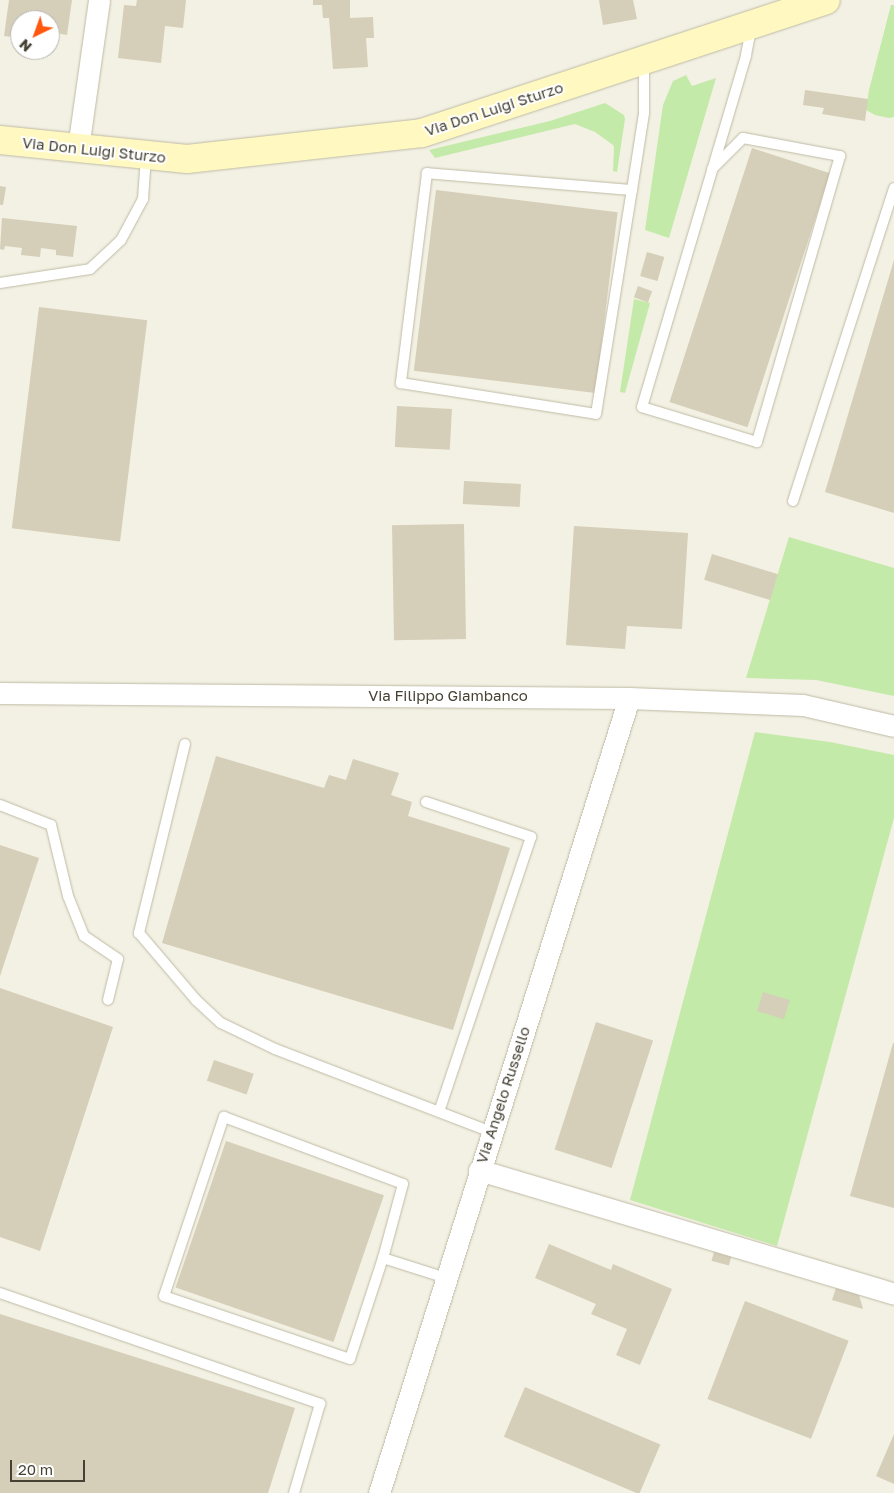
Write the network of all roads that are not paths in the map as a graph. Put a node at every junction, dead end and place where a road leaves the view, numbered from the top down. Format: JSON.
{"nodes":[{"id":1,"x":99,"y":0,"type":"edge"},
{"id":2,"x":826,"y":0,"type":"edge"},
{"id":3,"x":751,"y":25,"type":"junction"},
{"id":4,"x":644,"y":61,"type":"junction"},
{"id":5,"x":0,"y":140,"type":"edge"},
{"id":6,"x":78,"y":148,"type":"junction"},
{"id":7,"x":146,"y":155,"type":"junction"},
{"id":8,"x":712,"y":169,"type":"junction"},
{"id":9,"x":894,"y":188,"type":"edge"},
{"id":10,"x":632,"y":190,"type":"junction"},
{"id":11,"x":0,"y":283,"type":"edge"},
{"id":12,"x":793,"y":501,"type":"dead end"},
{"id":13,"x":0,"y":693,"type":"edge"},
{"id":14,"x":629,"y":698,"type":"junction"},
{"id":15,"x":894,"y":726,"type":"edge"},
{"id":16,"x":185,"y":744,"type":"dead end"},
{"id":17,"x":426,"y":802,"type":"dead end"},
{"id":18,"x":0,"y":805,"type":"edge"},
{"id":19,"x":108,"y":1000,"type":"dead end"},
{"id":20,"x":439,"y":1112,"type":"junction"},
{"id":21,"x":491,"y":1132,"type":"junction"},
{"id":22,"x":479,"y":1170,"type":"junction"},
{"id":23,"x":383,"y":1258,"type":"junction"},
{"id":24,"x":446,"y":1278,"type":"junction"},
{"id":25,"x":0,"y":1293,"type":"edge"},
{"id":26,"x":894,"y":1294,"type":"edge"},
{"id":27,"x":294,"y":1493,"type":"edge"},
{"id":28,"x":379,"y":1493,"type":"edge"}],
"edges":[{"from":1,"to":6,"type":"street"},
{"from":2,"to":3,"type":"street","name":"Via Don Luigi Sturzo"},
{"from":3,"to":4,"type":"street","name":"Via Don Luigi Sturzo"},
{"from":3,"to":8,"type":"lane"},
{"from":4,"to":7,"type":"street","name":"Via Don Luigi Sturzo"},
{"from":4,"to":10,"type":"lane"},
{"from":5,"to":6,"type":"street","name":"Via Don Luigi Sturzo"},
{"from":6,"to":7,"type":"street","name":"Via Don Luigi Sturzo"},
{"from":7,"to":11,"type":"lane"},
{"from":8,"to":8,"type":"lane"},
{"from":9,"to":12,"type":"lane"},
{"from":10,"to":10,"type":"lane"},
{"from":13,"to":14,"type":"street","name":"Via Filippo Giambanco"},
{"from":14,"to":15,"type":"street","name":"Via Filippo Giambanco"},
{"from":14,"to":21,"type":"street","name":"Via Angelo Russello"},
{"from":16,"to":20,"type":"lane"},
{"from":17,"to":20,"type":"lane"},
{"from":18,"to":19,"type":"lane"},
{"from":20,"to":21,"type":"lane"},
{"from":21,"to":22,"type":"street","name":"Via Angelo Russello"},
{"from":22,"to":24,"type":"street","name":"Via Angelo Russello"},
{"from":22,"to":26,"type":"street"},
{"from":23,"to":23,"type":"lane"},
{"from":23,"to":24,"type":"lane"},
{"from":24,"to":28,"type":"street","name":"Via Angelo Russello"},
{"from":25,"to":27,"type":"lane"}]}
